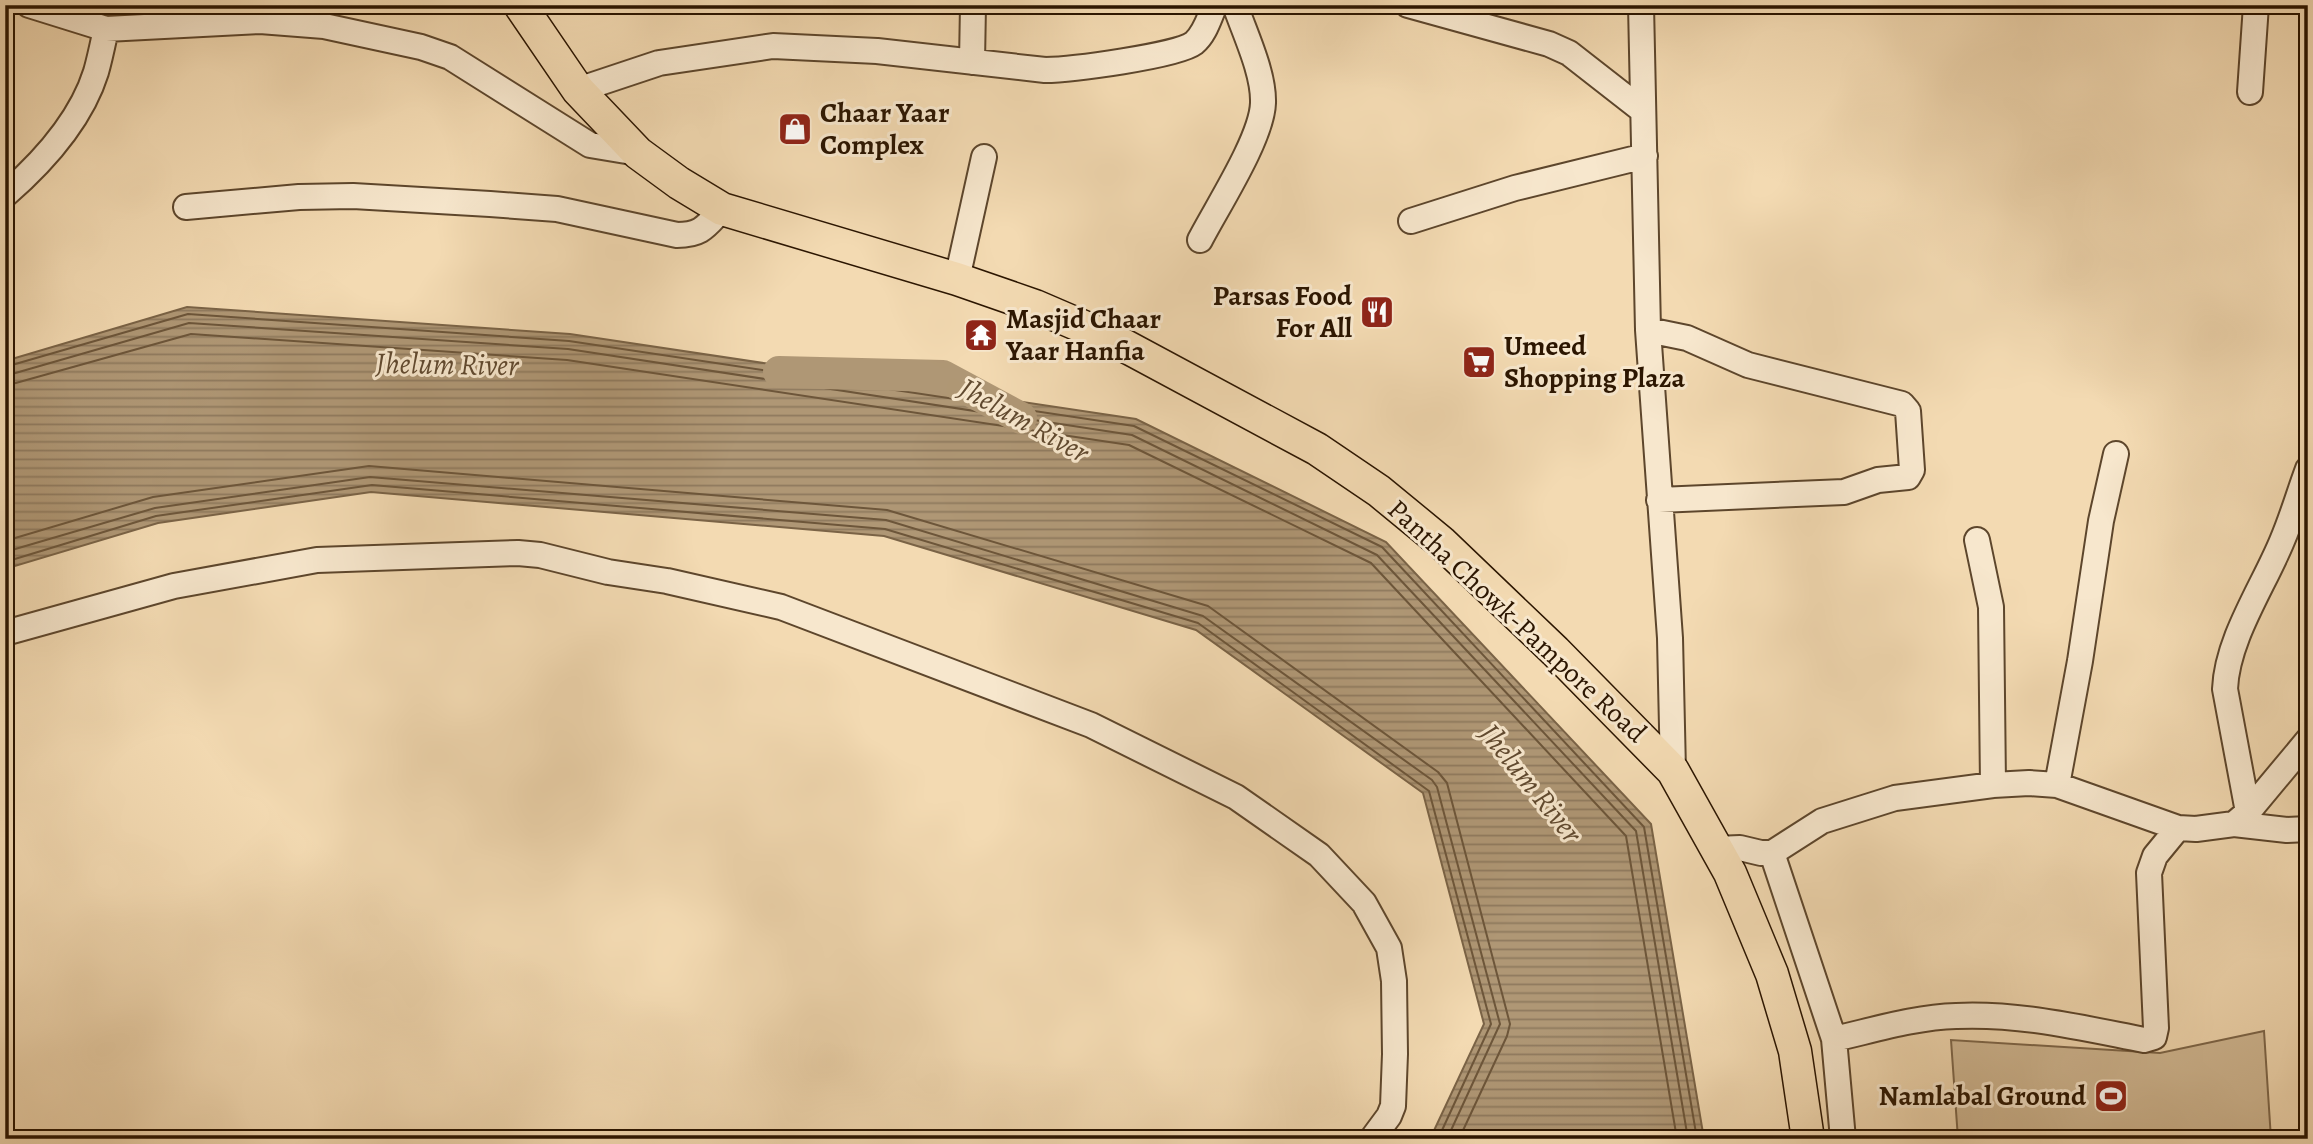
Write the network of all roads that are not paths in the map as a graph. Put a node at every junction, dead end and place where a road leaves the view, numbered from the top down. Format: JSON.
{"nodes":[{"id":1,"x":29,"y":5,"type":"edge"},
{"id":2,"x":973,"y":5,"type":"edge"},
{"id":3,"x":1215,"y":5,"type":"edge"},
{"id":4,"x":1236,"y":5,"type":"edge"},
{"id":5,"x":1408,"y":5,"type":"edge"},
{"id":6,"x":1640,"y":5,"type":"edge"},
{"id":7,"x":2256,"y":5,"type":"edge"},
{"id":8,"x":528,"y":9,"type":"edge"},
{"id":9,"x":106,"y":29,"type":"junction"},
{"id":10,"x":972,"y":62,"type":"junction"},
{"id":11,"x":578,"y":90,"type":"junction"},
{"id":12,"x":2250,"y":92,"type":"dead end"},
{"id":13,"x":1643,"y":110,"type":"junction"},
{"id":14,"x":638,"y":153,"type":"junction"},
{"id":15,"x":1645,"y":156,"type":"junction"},
{"id":16,"x":984,"y":158,"type":"dead end"},
{"id":17,"x":5,"y":195,"type":"edge"},
{"id":18,"x":187,"y":207,"type":"dead end"},
{"id":19,"x":722,"y":209,"type":"junction"},
{"id":20,"x":1411,"y":220,"type":"dead end"},
{"id":21,"x":1200,"y":240,"type":"dead end"},
{"id":22,"x":957,"y":279,"type":"junction"},
{"id":23,"x":1648,"y":330,"type":"junction"},
{"id":24,"x":2116,"y":454,"type":"dead end"},
{"id":25,"x":2308,"y":469,"type":"edge"},
{"id":26,"x":1659,"y":500,"type":"junction"},
{"id":27,"x":1977,"y":540,"type":"dead end"},
{"id":28,"x":5,"y":633,"type":"edge"},
{"id":29,"x":2308,"y":740,"type":"edge"},
{"id":30,"x":1673,"y":771,"type":"junction"},
{"id":31,"x":1993,"y":785,"type":"junction"},
{"id":32,"x":2057,"y":785,"type":"junction"},
{"id":33,"x":2241,"y":818,"type":"junction"},
{"id":34,"x":2178,"y":828,"type":"junction"},
{"id":35,"x":2308,"y":829,"type":"edge"},
{"id":36,"x":1716,"y":849,"type":"junction"},
{"id":37,"x":1772,"y":853,"type":"junction"},
{"id":38,"x":1834,"y":1039,"type":"junction"},
{"id":39,"x":1371,"y":1139,"type":"edge"},
{"id":40,"x":1808,"y":1139,"type":"edge"},
{"id":41,"x":1843,"y":1139,"type":"edge"}],
"edges":[{"from":1,"to":9,"type":"street"},
{"from":2,"to":10,"type":"street"},
{"from":3,"to":10,"type":"street"},
{"from":4,"to":21,"type":"street"},
{"from":5,"to":13,"type":"street"},
{"from":6,"to":13,"type":"street"},
{"from":7,"to":12,"type":"street"},
{"from":8,"to":11,"type":"main road","name":"Pantha Chowk-Pampore Road"},
{"from":9,"to":14,"type":"street"},
{"from":9,"to":17,"type":"street"},
{"from":10,"to":11,"type":"street"},
{"from":11,"to":14,"type":"main road","name":"Pantha Chowk-Pampore Road"},
{"from":13,"to":15,"type":"street"},
{"from":14,"to":19,"type":"main road","name":"Pantha Chowk-Pampore Road"},
{"from":15,"to":20,"type":"street"},
{"from":15,"to":23,"type":"street"},
{"from":16,"to":22,"type":"street"},
{"from":18,"to":19,"type":"street"},
{"from":19,"to":22,"type":"main road","name":"Pantha Chowk-Pampore Road"},
{"from":22,"to":30,"type":"main road","name":"Pantha Chowk-Pampore Road"},
{"from":23,"to":26,"type":"street"},
{"from":23,"to":26,"type":"street"},
{"from":24,"to":32,"type":"street"},
{"from":25,"to":33,"type":"street"},
{"from":26,"to":30,"type":"street"},
{"from":27,"to":31,"type":"street"},
{"from":28,"to":39,"type":"street"},
{"from":29,"to":33,"type":"street"},
{"from":30,"to":36,"type":"main road","name":"Pantha Chowk-Pampore Road"},
{"from":31,"to":32,"type":"street"},
{"from":31,"to":37,"type":"street"},
{"from":32,"to":34,"type":"street"},
{"from":33,"to":34,"type":"street"},
{"from":33,"to":35,"type":"street"},
{"from":34,"to":38,"type":"street"},
{"from":36,"to":37,"type":"street"},
{"from":36,"to":40,"type":"main road","name":"Pantha Chowk-Pampore Road"},
{"from":37,"to":38,"type":"street"},
{"from":38,"to":41,"type":"street"}]}
